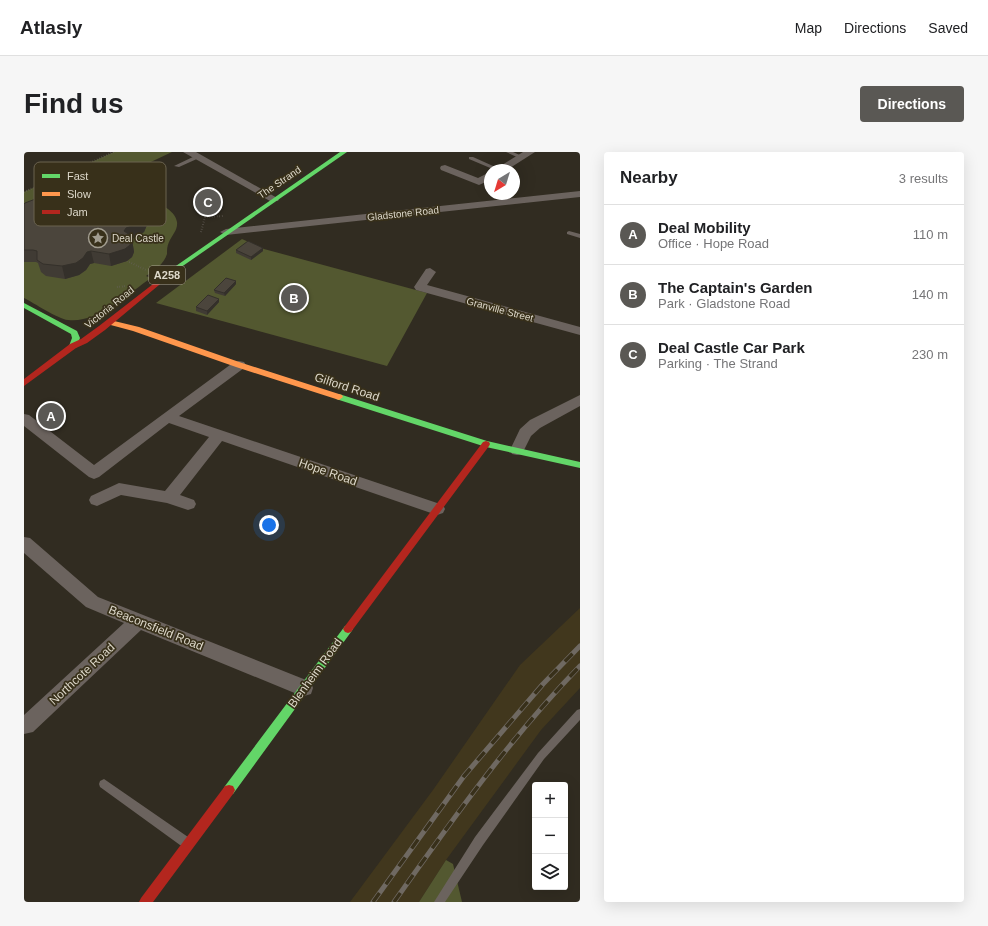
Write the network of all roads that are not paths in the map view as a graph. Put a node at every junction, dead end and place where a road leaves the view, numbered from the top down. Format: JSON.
{"nodes":[{"id":1,"x":344,"y":152,"type":"edge"},
{"id":2,"x":509,"y":152,"type":"edge"},
{"id":3,"x":193,"y":154,"type":"edge"},
{"id":4,"x":526,"y":155,"type":"edge"},
{"id":5,"x":471,"y":158,"type":"dead end"},
{"id":6,"x":485,"y":164,"type":"edge"},
{"id":7,"x":510,"y":164,"type":"edge"},
{"id":8,"x":177,"y":166,"type":"dead end"},
{"id":9,"x":445,"y":168,"type":"dead end"},
{"id":10,"x":484,"y":179,"type":"edge"},
{"id":11,"x":580,"y":194,"type":"edge"},
{"id":12,"x":274,"y":199,"type":"junction"},
{"id":13,"x":226,"y":232,"type":"junction"},
{"id":14,"x":569,"y":233,"type":"dead end"},
{"id":15,"x":580,"y":236,"type":"edge"},
{"id":16,"x":430,"y":272,"type":"dead end"},
{"id":17,"x":24,"y":305,"type":"edge"},
{"id":18,"x":47,"y":316,"type":"junction"},
{"id":19,"x":110,"y":322,"type":"junction"},
{"id":20,"x":92,"y":323,"type":"dead end"},
{"id":21,"x":77,"y":324,"type":"dead end"},
{"id":22,"x":136,"y":329,"type":"junction"},
{"id":23,"x":580,"y":331,"type":"edge"},
{"id":24,"x":94,"y":334,"type":"junction"},
{"id":25,"x":73,"y":346,"type":"junction"},
{"id":26,"x":239,"y":365,"type":"junction"},
{"id":27,"x":24,"y":383,"type":"edge"},
{"id":28,"x":580,"y":400,"type":"edge"},
{"id":29,"x":167,"y":417,"type":"junction"},
{"id":30,"x":24,"y":419,"type":"edge"},
{"id":31,"x":220,"y":434,"type":"junction"},
{"id":32,"x":486,"y":444,"type":"junction"},
{"id":33,"x":517,"y":450,"type":"junction"},
{"id":34,"x":580,"y":465,"type":"edge"},
{"id":35,"x":169,"y":497,"type":"junction"},
{"id":36,"x":97,"y":500,"type":"dead end"},
{"id":37,"x":188,"y":504,"type":"dead end"},
{"id":38,"x":437,"y":509,"type":"junction"},
{"id":39,"x":24,"y":543,"type":"edge"},
{"id":40,"x":138,"y":621,"type":"junction"},
{"id":41,"x":304,"y":688,"type":"junction"},
{"id":42,"x":580,"y":714,"type":"edge"},
{"id":43,"x":26,"y":726,"type":"dead end"},
{"id":44,"x":104,"y":784,"type":"dead end"},
{"id":45,"x":189,"y":845,"type":"junction"},
{"id":46,"x":146,"y":902,"type":"edge"},
{"id":47,"x":439,"y":902,"type":"edge"}],
"edges":[{"from":1,"to":12,"type":"street","name":"The Strand","number":"A258"},
{"from":2,"to":4,"type":"lane"},
{"from":3,"to":8,"type":"lane"},
{"from":3,"to":12,"type":"street"},
{"from":4,"to":7,"type":"street"},
{"from":5,"to":6,"type":"lane"},
{"from":9,"to":10,"type":"street"},
{"from":11,"to":13,"type":"street","name":"Gladstone Road"},
{"from":12,"to":13,"type":"street","name":"The Strand","number":"A258"},
{"from":13,"to":19,"type":"street","name":"Victoria Road","number":"A258"},
{"from":14,"to":15,"type":"lane"},
{"from":16,"to":23,"type":"street","name":"Granville Street"},
{"from":17,"to":18,"type":"street"},
{"from":18,"to":21,"type":"street"},
{"from":18,"to":25,"type":"street"},
{"from":19,"to":20,"type":"street","name":"Gilford Road"},
{"from":19,"to":22,"type":"street","name":"Gilford Road"},
{"from":19,"to":24,"type":"street","name":"Victoria Road","number":"A258"},
{"from":22,"to":24,"type":"street"},
{"from":22,"to":26,"type":"street","name":"Gilford Road"},
{"from":24,"to":25,"type":"street","name":"Victoria Road","number":"A258"},
{"from":25,"to":27,"type":"street","name":"Victoria Road","number":"A258"},
{"from":26,"to":29,"type":"street"},
{"from":26,"to":32,"type":"street","name":"Gilford Road"},
{"from":28,"to":33,"type":"street"},
{"from":29,"to":30,"type":"street"},
{"from":29,"to":31,"type":"street","name":"Hope Road"},
{"from":31,"to":35,"type":"street"},
{"from":31,"to":38,"type":"street","name":"Hope Road"},
{"from":32,"to":33,"type":"street","name":"Gilford Road"},
{"from":32,"to":38,"type":"street","name":"Blenheim Road"},
{"from":33,"to":34,"type":"street","name":"Gilford Road"},
{"from":35,"to":36,"type":"street"},
{"from":35,"to":37,"type":"street"},
{"from":38,"to":41,"type":"street","name":"Blenheim Road"},
{"from":39,"to":40,"type":"street","name":"Beaconsfield Road"},
{"from":40,"to":41,"type":"street","name":"Beaconsfield Road"},
{"from":40,"to":43,"type":"street","name":"Northcote Road"},
{"from":41,"to":45,"type":"street","name":"Blenheim Road"},
{"from":42,"to":47,"type":"lane"},
{"from":44,"to":45,"type":"lane"},
{"from":45,"to":46,"type":"street","name":"Blenheim Road"}]}
